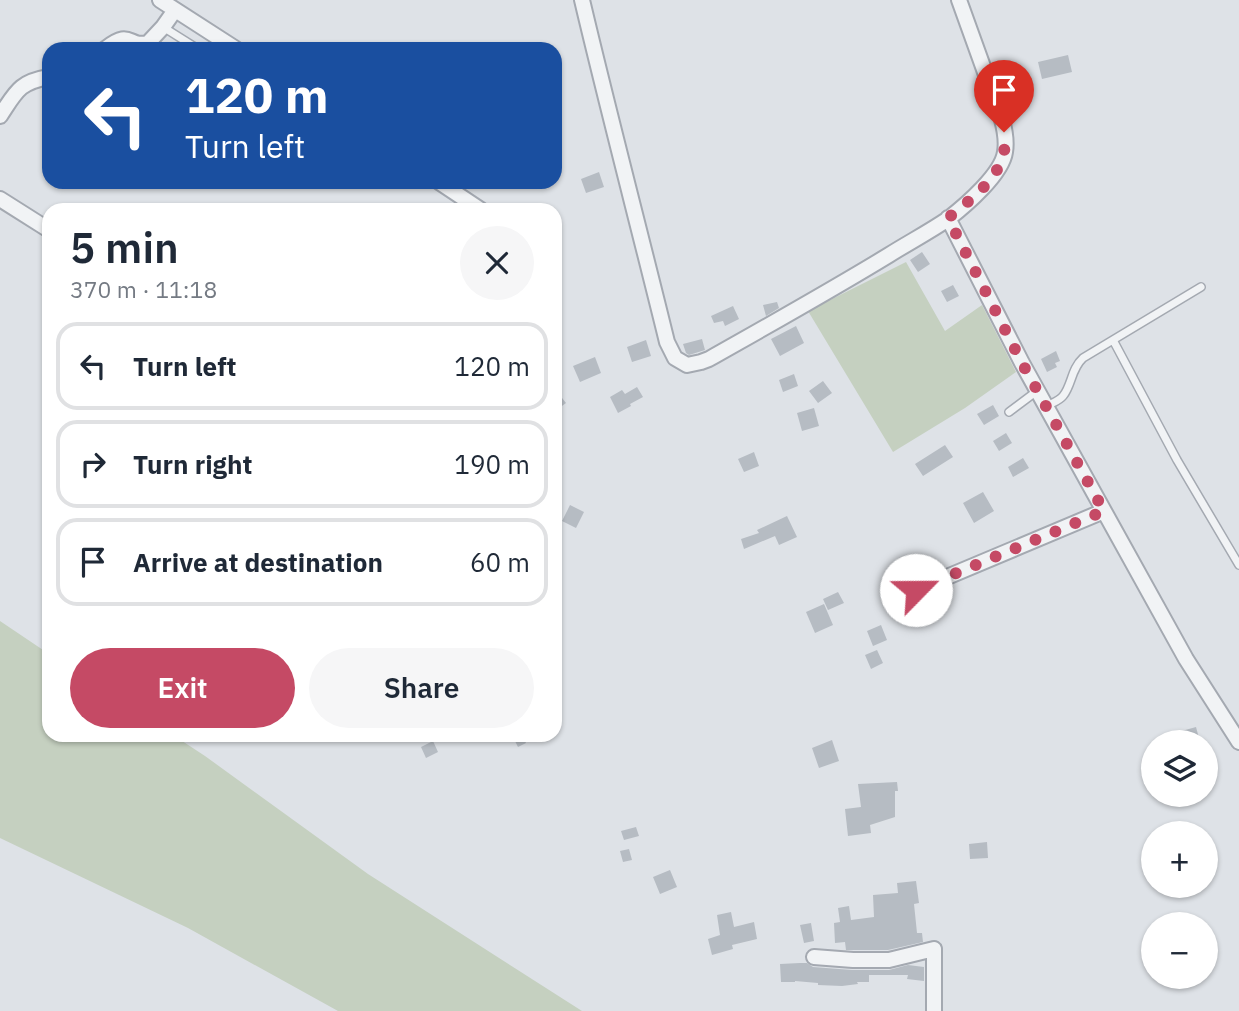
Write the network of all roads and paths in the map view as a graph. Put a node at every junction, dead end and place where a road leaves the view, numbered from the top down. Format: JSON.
{"nodes":[{"id":1,"x":160,"y":0,"type":"edge"},
{"id":2,"x":582,"y":0,"type":"edge"},
{"id":3,"x":959,"y":0,"type":"edge"},
{"id":4,"x":175,"y":10,"type":"junction"},
{"id":5,"x":163,"y":27,"type":"junction"},
{"id":6,"x":115,"y":42,"type":"edge"},
{"id":7,"x":134,"y":42,"type":"edge"},
{"id":8,"x":149,"y":42,"type":"edge"},
{"id":9,"x":187,"y":42,"type":"edge"},
{"id":10,"x":225,"y":42,"type":"edge"},
{"id":11,"x":42,"y":78,"type":"edge"},
{"id":12,"x":0,"y":116,"type":"edge"},
{"id":13,"x":450,"y":189,"type":"edge"},
{"id":14,"x":0,"y":199,"type":"edge"},
{"id":15,"x":470,"y":203,"type":"edge"},
{"id":16,"x":948,"y":218,"type":"junction"},
{"id":17,"x":42,"y":226,"type":"edge"},
{"id":18,"x":1200,"y":287,"type":"dead end"},
{"id":19,"x":1113,"y":340,"type":"junction"},
{"id":20,"x":1038,"y":390,"type":"junction"},
{"id":21,"x":1047,"y":406,"type":"junction"},
{"id":22,"x":1009,"y":412,"type":"dead end"},
{"id":23,"x":1104,"y":511,"type":"junction"},
{"id":24,"x":1239,"y":565,"type":"edge"},
{"id":25,"x":916,"y":590,"type":"dead end"},
{"id":26,"x":1239,"y":742,"type":"edge"},
{"id":27,"x":814,"y":957,"type":"dead end"},
{"id":28,"x":934,"y":1011,"type":"edge"}],
"edges":[{"from":1,"to":4,"type":"street"},
{"from":2,"to":16,"type":"street"},
{"from":3,"to":16,"type":"street"},
{"from":4,"to":5,"type":"street"},
{"from":4,"to":10,"type":"street"},
{"from":5,"to":8,"type":"street"},
{"from":5,"to":9,"type":"lane"},
{"from":6,"to":7,"type":"street"},
{"from":11,"to":12,"type":"street"},
{"from":13,"to":15,"type":"street"},
{"from":14,"to":17,"type":"street"},
{"from":16,"to":20,"type":"street"},
{"from":18,"to":19,"type":"lane"},
{"from":19,"to":21,"type":"lane"},
{"from":19,"to":24,"type":"lane"},
{"from":20,"to":21,"type":"street"},
{"from":20,"to":22,"type":"lane"},
{"from":21,"to":23,"type":"street"},
{"from":23,"to":25,"type":"street"},
{"from":23,"to":26,"type":"street"},
{"from":27,"to":28,"type":"street"}]}
